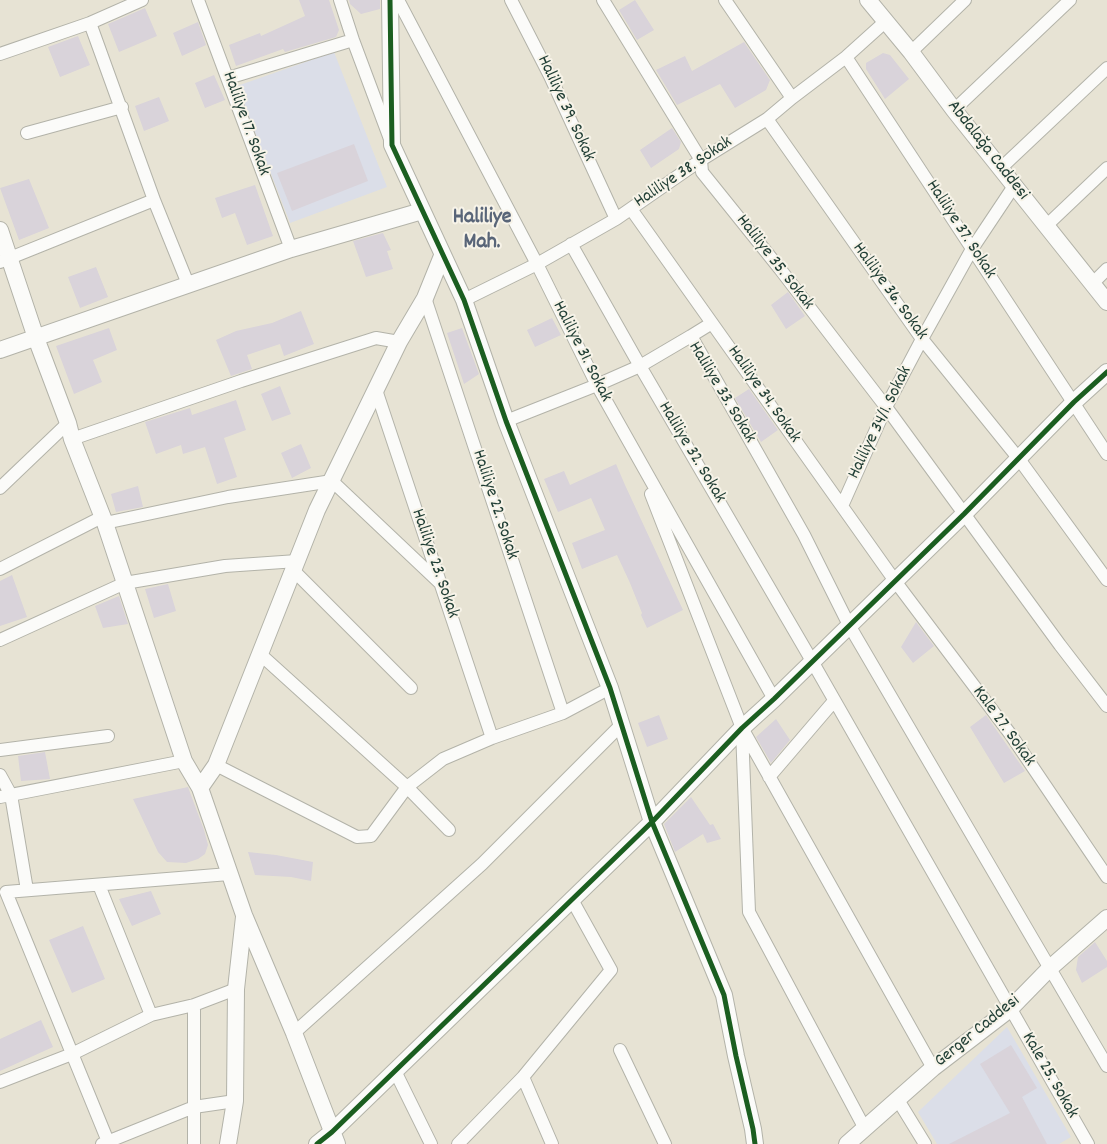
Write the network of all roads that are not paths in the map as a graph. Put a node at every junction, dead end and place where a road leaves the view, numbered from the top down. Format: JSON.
{"nodes":[{"id":1,"x":142,"y":0,"type":"edge"},
{"id":2,"x":198,"y":0,"type":"edge"},
{"id":3,"x":340,"y":0,"type":"edge"},
{"id":4,"x":390,"y":0,"type":"edge"},
{"id":5,"x":398,"y":0,"type":"edge"},
{"id":6,"x":511,"y":0,"type":"edge"},
{"id":7,"x":603,"y":0,"type":"edge"},
{"id":8,"x":725,"y":0,"type":"edge"},
{"id":9,"x":868,"y":0,"type":"edge"},
{"id":10,"x":965,"y":0,"type":"edge"},
{"id":11,"x":1070,"y":0,"type":"edge"},
{"id":12,"x":886,"y":21,"type":"junction"},
{"id":13,"x":90,"y":22,"type":"junction"},
{"id":14,"x":353,"y":40,"type":"junction"},
{"id":15,"x":911,"y":52,"type":"junction"},
{"id":16,"x":0,"y":54,"type":"edge"},
{"id":17,"x":846,"y":57,"type":"junction"},
{"id":18,"x":1107,"y":68,"type":"edge"},
{"id":19,"x":228,"y":78,"type":"junction"},
{"id":20,"x":792,"y":98,"type":"junction"},
{"id":21,"x":122,"y":107,"type":"junction"},
{"id":22,"x":954,"y":110,"type":"junction"},
{"id":23,"x":767,"y":119,"type":"junction"},
{"id":24,"x":27,"y":133,"type":"dead end"},
{"id":25,"x":392,"y":145,"type":"junction"},
{"id":26,"x":701,"y":160,"type":"junction"},
{"id":27,"x":1001,"y":168,"type":"junction"},
{"id":28,"x":1107,"y":168,"type":"edge"},
{"id":29,"x":1014,"y":186,"type":"junction"},
{"id":30,"x":154,"y":200,"type":"junction"},
{"id":31,"x":631,"y":209,"type":"junction"},
{"id":32,"x":422,"y":211,"type":"junction"},
{"id":33,"x":616,"y":219,"type":"junction"},
{"id":34,"x":1046,"y":226,"type":"junction"},
{"id":35,"x":0,"y":230,"type":"edge"},
{"id":36,"x":572,"y":244,"type":"junction"},
{"id":37,"x":291,"y":249,"type":"junction"},
{"id":38,"x":972,"y":249,"type":"junction"},
{"id":39,"x":442,"y":256,"type":"junction"},
{"id":40,"x":5,"y":261,"type":"edge"},
{"id":41,"x":536,"y":264,"type":"junction"},
{"id":42,"x":1107,"y":269,"type":"edge"},
{"id":43,"x":1093,"y":283,"type":"junction"},
{"id":44,"x":188,"y":284,"type":"junction"},
{"id":45,"x":425,"y":298,"type":"junction"},
{"id":46,"x":464,"y":300,"type":"junction"},
{"id":47,"x":1107,"y":302,"type":"edge"},
{"id":48,"x":712,"y":322,"type":"junction"},
{"id":49,"x":691,"y":336,"type":"junction"},
{"id":50,"x":36,"y":338,"type":"junction"},
{"id":51,"x":922,"y":339,"type":"junction"},
{"id":52,"x":399,"y":342,"type":"junction"},
{"id":53,"x":0,"y":350,"type":"edge"},
{"id":54,"x":640,"y":366,"type":"junction"},
{"id":55,"x":1107,"y":372,"type":"edge"},
{"id":56,"x":597,"y":385,"type":"junction"},
{"id":57,"x":376,"y":390,"type":"junction"},
{"id":58,"x":1074,"y":402,"type":"junction"},
{"id":59,"x":886,"y":407,"type":"junction"},
{"id":60,"x":506,"y":421,"type":"junction"},
{"id":61,"x":68,"y":423,"type":"junction"},
{"id":62,"x":72,"y":439,"type":"junction"},
{"id":63,"x":635,"y":452,"type":"junction"},
{"id":64,"x":1107,"y":454,"type":"edge"},
{"id":65,"x":1019,"y":459,"type":"junction"},
{"id":66,"x":332,"y":481,"type":"junction"},
{"id":67,"x":0,"y":488,"type":"edge"},
{"id":68,"x":842,"y":506,"type":"junction"},
{"id":69,"x":964,"y":514,"type":"junction"},
{"id":70,"x":104,"y":520,"type":"junction"},
{"id":71,"x":295,"y":566,"type":"junction"},
{"id":72,"x":0,"y":569,"type":"edge"},
{"id":73,"x":1107,"y":580,"type":"edge"},
{"id":74,"x":894,"y":581,"type":"junction"},
{"id":75,"x":125,"y":583,"type":"junction"},
{"id":76,"x":442,"y":585,"type":"junction"},
{"id":77,"x":849,"y":625,"type":"junction"},
{"id":78,"x":0,"y":640,"type":"edge"},
{"id":79,"x":260,"y":654,"type":"junction"},
{"id":80,"x":812,"y":661,"type":"junction"},
{"id":81,"x":412,"y":688,"type":"dead end"},
{"id":82,"x":610,"y":688,"type":"junction"},
{"id":83,"x":774,"y":699,"type":"junction"},
{"id":84,"x":834,"y":701,"type":"junction"},
{"id":85,"x":1107,"y":706,"type":"edge"},
{"id":86,"x":563,"y":712,"type":"junction"},
{"id":87,"x":621,"y":725,"type":"junction"},
{"id":88,"x":742,"y":728,"type":"junction"},
{"id":89,"x":108,"y":736,"type":"dead end"},
{"id":90,"x":492,"y":738,"type":"junction"},
{"id":91,"x":0,"y":750,"type":"edge"},
{"id":92,"x":184,"y":761,"type":"junction"},
{"id":93,"x":216,"y":765,"type":"junction"},
{"id":94,"x":0,"y":775,"type":"edge"},
{"id":95,"x":769,"y":777,"type":"junction"},
{"id":96,"x":407,"y":787,"type":"junction"},
{"id":97,"x":200,"y":788,"type":"junction"},
{"id":98,"x":5,"y":796,"type":"edge"},
{"id":99,"x":652,"y":822,"type":"junction"},
{"id":100,"x":449,"y":830,"type":"dead end"},
{"id":101,"x":228,"y":874,"type":"junction"},
{"id":102,"x":1107,"y":878,"type":"edge"},
{"id":103,"x":99,"y":885,"type":"junction"},
{"id":104,"x":28,"y":890,"type":"junction"},
{"id":105,"x":3,"y":893,"type":"edge"},
{"id":106,"x":571,"y":898,"type":"junction"},
{"id":107,"x":244,"y":915,"type":"junction"},
{"id":108,"x":1107,"y":918,"type":"edge"},
{"id":109,"x":1050,"y":968,"type":"junction"},
{"id":110,"x":236,"y":989,"type":"junction"},
{"id":111,"x":194,"y":1005,"type":"junction"},
{"id":112,"x":1010,"y":1008,"type":"junction"},
{"id":113,"x":151,"y":1015,"type":"junction"},
{"id":114,"x":294,"y":1033,"type":"junction"},
{"id":115,"x":620,"y":1050,"type":"dead end"},
{"id":116,"x":72,"y":1054,"type":"junction"},
{"id":117,"x":1107,"y":1066,"type":"edge"},
{"id":118,"x":932,"y":1068,"type":"junction"},
{"id":119,"x":395,"y":1071,"type":"junction"},
{"id":120,"x":522,"y":1077,"type":"junction"},
{"id":121,"x":0,"y":1082,"type":"edge"},
{"id":122,"x":898,"y":1100,"type":"junction"},
{"id":123,"x":235,"y":1101,"type":"junction"},
{"id":124,"x":194,"y":1107,"type":"junction"},
{"id":125,"x":864,"y":1128,"type":"junction"},
{"id":126,"x":335,"y":1138,"type":"edge"},
{"id":127,"x":1086,"y":1141,"type":"edge"},
{"id":128,"x":106,"y":1143,"type":"edge"},
{"id":129,"x":194,"y":1144,"type":"edge"},
{"id":130,"x":228,"y":1144,"type":"edge"},
{"id":131,"x":317,"y":1144,"type":"edge"},
{"id":132,"x":431,"y":1144,"type":"edge"},
{"id":133,"x":458,"y":1144,"type":"edge"},
{"id":134,"x":552,"y":1144,"type":"edge"},
{"id":135,"x":665,"y":1144,"type":"edge"},
{"id":136,"x":755,"y":1144,"type":"edge"},
{"id":137,"x":847,"y":1144,"type":"edge"},
{"id":138,"x":925,"y":1144,"type":"edge"},
{"id":139,"x":1072,"y":1144,"type":"edge"}],
"edges":[{"from":1,"to":13,"type":"street"},
{"from":2,"to":19,"type":"street","name":"Haliliye 17. Sokak"},
{"from":3,"to":14,"type":"street"},
{"from":4,"to":25,"type":"street"},
{"from":5,"to":41,"type":"street","name":"Haliliye 31. Sokak"},
{"from":6,"to":33,"type":"street","name":"Haliliye 39. Sokak"},
{"from":7,"to":26,"type":"street","name":"Haliliye 35. Sokak"},
{"from":8,"to":20,"type":"street"},
{"from":9,"to":12,"type":"street","name":"Abdalağa Caddesi"},
{"from":10,"to":15,"type":"street"},
{"from":11,"to":22,"type":"street"},
{"from":12,"to":15,"type":"street","name":"Abdalağa Caddesi"},
{"from":12,"to":17,"type":"street","name":"Haliliye 38. Sokak"},
{"from":13,"to":16,"type":"street"},
{"from":13,"to":21,"type":"street"},
{"from":14,"to":19,"type":"street"},
{"from":14,"to":25,"type":"street"},
{"from":15,"to":22,"type":"street","name":"Abdalağa Caddesi"},
{"from":17,"to":20,"type":"street","name":"Haliliye 38. Sokak"},
{"from":17,"to":38,"type":"street","name":"Haliliye 37. Sokak"},
{"from":18,"to":27,"type":"street"},
{"from":19,"to":37,"type":"street","name":"Haliliye 17. Sokak"},
{"from":20,"to":23,"type":"street","name":"Haliliye 38. Sokak"},
{"from":21,"to":24,"type":"street"},
{"from":21,"to":30,"type":"street"},
{"from":22,"to":27,"type":"street","name":"Abdalağa Caddesi"},
{"from":23,"to":26,"type":"street","name":"Haliliye 38. Sokak"},
{"from":23,"to":51,"type":"street","name":"Haliliye 36. Sokak"},
{"from":25,"to":32,"type":"street"},
{"from":26,"to":31,"type":"street","name":"Haliliye 38. Sokak"},
{"from":26,"to":59,"type":"street","name":"Haliliye 35. Sokak"},
{"from":27,"to":29,"type":"street","name":"Abdalağa Caddesi"},
{"from":28,"to":34,"type":"street"},
{"from":29,"to":34,"type":"street","name":"Abdalağa Caddesi"},
{"from":29,"to":38,"type":"street","name":"Haliliye 34/1. Sokak"},
{"from":30,"to":40,"type":"street"},
{"from":30,"to":44,"type":"street"},
{"from":31,"to":33,"type":"street","name":"Haliliye 38. Sokak"},
{"from":31,"to":48,"type":"street","name":"Haliliye 34. Sokak"},
{"from":32,"to":37,"type":"street"},
{"from":32,"to":39,"type":"street"},
{"from":33,"to":36,"type":"street","name":"Haliliye 38. Sokak"},
{"from":34,"to":43,"type":"street","name":"Abdalağa Caddesi"},
{"from":35,"to":40,"type":"street"},
{"from":36,"to":41,"type":"street","name":"Haliliye 38. Sokak"},
{"from":36,"to":54,"type":"street","name":"Haliliye 32. Sokak"},
{"from":37,"to":44,"type":"street"},
{"from":38,"to":51,"type":"street","name":"Haliliye 34/1. Sokak"},
{"from":38,"to":58,"type":"street","name":"Haliliye 37. Sokak"},
{"from":39,"to":45,"type":"street"},
{"from":39,"to":46,"type":"street"},
{"from":40,"to":50,"type":"street"},
{"from":41,"to":46,"type":"street","name":"Haliliye 38. Sokak"},
{"from":41,"to":56,"type":"street","name":"Haliliye 31. Sokak"},
{"from":42,"to":43,"type":"street"},
{"from":43,"to":47,"type":"street","name":"Abdalağa Caddesi"},
{"from":44,"to":50,"type":"street"},
{"from":45,"to":52,"type":"street"},
{"from":45,"to":86,"type":"street","name":"Haliliye 22. Sokak"},
{"from":46,"to":60,"type":"street"},
{"from":48,"to":49,"type":"street"},
{"from":48,"to":68,"type":"street","name":"Haliliye 34. Sokak"},
{"from":49,"to":54,"type":"street","name":"Haliliye 33. Sokak"},
{"from":49,"to":77,"type":"street","name":"Haliliye 33. Sokak"},
{"from":50,"to":53,"type":"street"},
{"from":50,"to":61,"type":"street"},
{"from":51,"to":59,"type":"street","name":"Haliliye 34/1. Sokak"},
{"from":51,"to":65,"type":"street","name":"Haliliye 36. Sokak"},
{"from":52,"to":57,"type":"street"},
{"from":52,"to":62,"type":"street"},
{"from":54,"to":56,"type":"street","name":"Haliliye 33. Sokak"},
{"from":54,"to":80,"type":"street","name":"Haliliye 32. Sokak"},
{"from":55,"to":58,"type":"street"},
{"from":56,"to":60,"type":"street","name":"Haliliye 33. Sokak"},
{"from":56,"to":63,"type":"street","name":"Haliliye 31. Sokak"},
{"from":57,"to":66,"type":"street"},
{"from":57,"to":76,"type":"street","name":"Haliliye 23. Sokak"},
{"from":58,"to":64,"type":"street","name":"Haliliye 37. Sokak"},
{"from":58,"to":65,"type":"street"},
{"from":59,"to":68,"type":"street","name":"Haliliye 34/1. Sokak"},
{"from":59,"to":69,"type":"street","name":"Haliliye 35. Sokak"},
{"from":60,"to":82,"type":"street"},
{"from":61,"to":62,"type":"street"},
{"from":61,"to":67,"type":"street"},
{"from":62,"to":70,"type":"street"},
{"from":63,"to":83,"type":"street","name":"Haliliye 31. Sokak"},
{"from":63,"to":88,"type":"street"},
{"from":65,"to":69,"type":"street"},
{"from":65,"to":73,"type":"street","name":"Haliliye 36. Sokak"},
{"from":66,"to":70,"type":"street"},
{"from":66,"to":71,"type":"street"},
{"from":66,"to":76,"type":"street"},
{"from":68,"to":74,"type":"street","name":"Haliliye 34. Sokak"},
{"from":69,"to":74,"type":"street"},
{"from":69,"to":85,"type":"street","name":"Haliliye 35. Sokak"},
{"from":70,"to":72,"type":"street"},
{"from":70,"to":75,"type":"street"},
{"from":71,"to":75,"type":"street"},
{"from":71,"to":79,"type":"street"},
{"from":71,"to":81,"type":"street"},
{"from":74,"to":77,"type":"street"},
{"from":74,"to":102,"type":"street","name":"Kale 27. Sokak"},
{"from":75,"to":78,"type":"street"},
{"from":75,"to":92,"type":"street"},
{"from":76,"to":90,"type":"street","name":"Haliliye 23. Sokak"},
{"from":77,"to":80,"type":"street"},
{"from":77,"to":109,"type":"street","name":"Haliliye 33. Sokak"},
{"from":79,"to":93,"type":"street"},
{"from":79,"to":96,"type":"street"},
{"from":80,"to":83,"type":"street"},
{"from":80,"to":84,"type":"street","name":"Haliliye 32. Sokak"},
{"from":82,"to":86,"type":"street"},
{"from":82,"to":87,"type":"street"},
{"from":83,"to":88,"type":"street"},
{"from":84,"to":95,"type":"street"},
{"from":84,"to":112,"type":"street","name":"Kale 25. Sokak"},
{"from":86,"to":90,"type":"street"},
{"from":87,"to":99,"type":"street"},
{"from":87,"to":114,"type":"street"},
{"from":88,"to":95,"type":"street"},
{"from":88,"to":99,"type":"street"},
{"from":88,"to":125,"type":"street"},
{"from":89,"to":91,"type":"street"},
{"from":90,"to":96,"type":"street"},
{"from":92,"to":97,"type":"street"},
{"from":92,"to":98,"type":"street"},
{"from":93,"to":96,"type":"street"},
{"from":93,"to":97,"type":"street"},
{"from":94,"to":98,"type":"street"},
{"from":95,"to":118,"type":"street"},
{"from":96,"to":100,"type":"street"},
{"from":97,"to":101,"type":"street"},
{"from":98,"to":104,"type":"street"},
{"from":99,"to":106,"type":"street"},
{"from":99,"to":136,"type":"street"},
{"from":101,"to":103,"type":"street"},
{"from":101,"to":107,"type":"street"},
{"from":103,"to":104,"type":"street"},
{"from":103,"to":113,"type":"street"},
{"from":104,"to":105,"type":"street"},
{"from":105,"to":116,"type":"street"},
{"from":106,"to":119,"type":"street"},
{"from":106,"to":120,"type":"street"},
{"from":107,"to":110,"type":"street"},
{"from":107,"to":114,"type":"street"},
{"from":108,"to":109,"type":"street","name":"Gerger Caddesi"},
{"from":109,"to":112,"type":"street","name":"Gerger Caddesi"},
{"from":109,"to":117,"type":"street","name":"Haliliye 33. Sokak"},
{"from":110,"to":111,"type":"street"},
{"from":110,"to":123,"type":"street"},
{"from":111,"to":113,"type":"street"},
{"from":111,"to":124,"type":"street"},
{"from":112,"to":118,"type":"street","name":"Gerger Caddesi"},
{"from":112,"to":127,"type":"street","name":"Kale 25. Sokak"},
{"from":113,"to":116,"type":"street"},
{"from":114,"to":126,"type":"street"},
{"from":115,"to":135,"type":"street"},
{"from":116,"to":121,"type":"street"},
{"from":116,"to":128,"type":"street"},
{"from":118,"to":122,"type":"street","name":"Gerger Caddesi"},
{"from":119,"to":126,"type":"street"},
{"from":119,"to":132,"type":"street"},
{"from":120,"to":133,"type":"street"},
{"from":120,"to":134,"type":"street"},
{"from":122,"to":125,"type":"street","name":"Gerger Caddesi"},
{"from":122,"to":138,"type":"street"},
{"from":123,"to":124,"type":"street"},
{"from":123,"to":130,"type":"street"},
{"from":124,"to":128,"type":"street"},
{"from":124,"to":129,"type":"street"},
{"from":125,"to":137,"type":"street","name":"Gerger Caddesi"},
{"from":126,"to":131,"type":"street"},
{"from":127,"to":139,"type":"street"}]}
